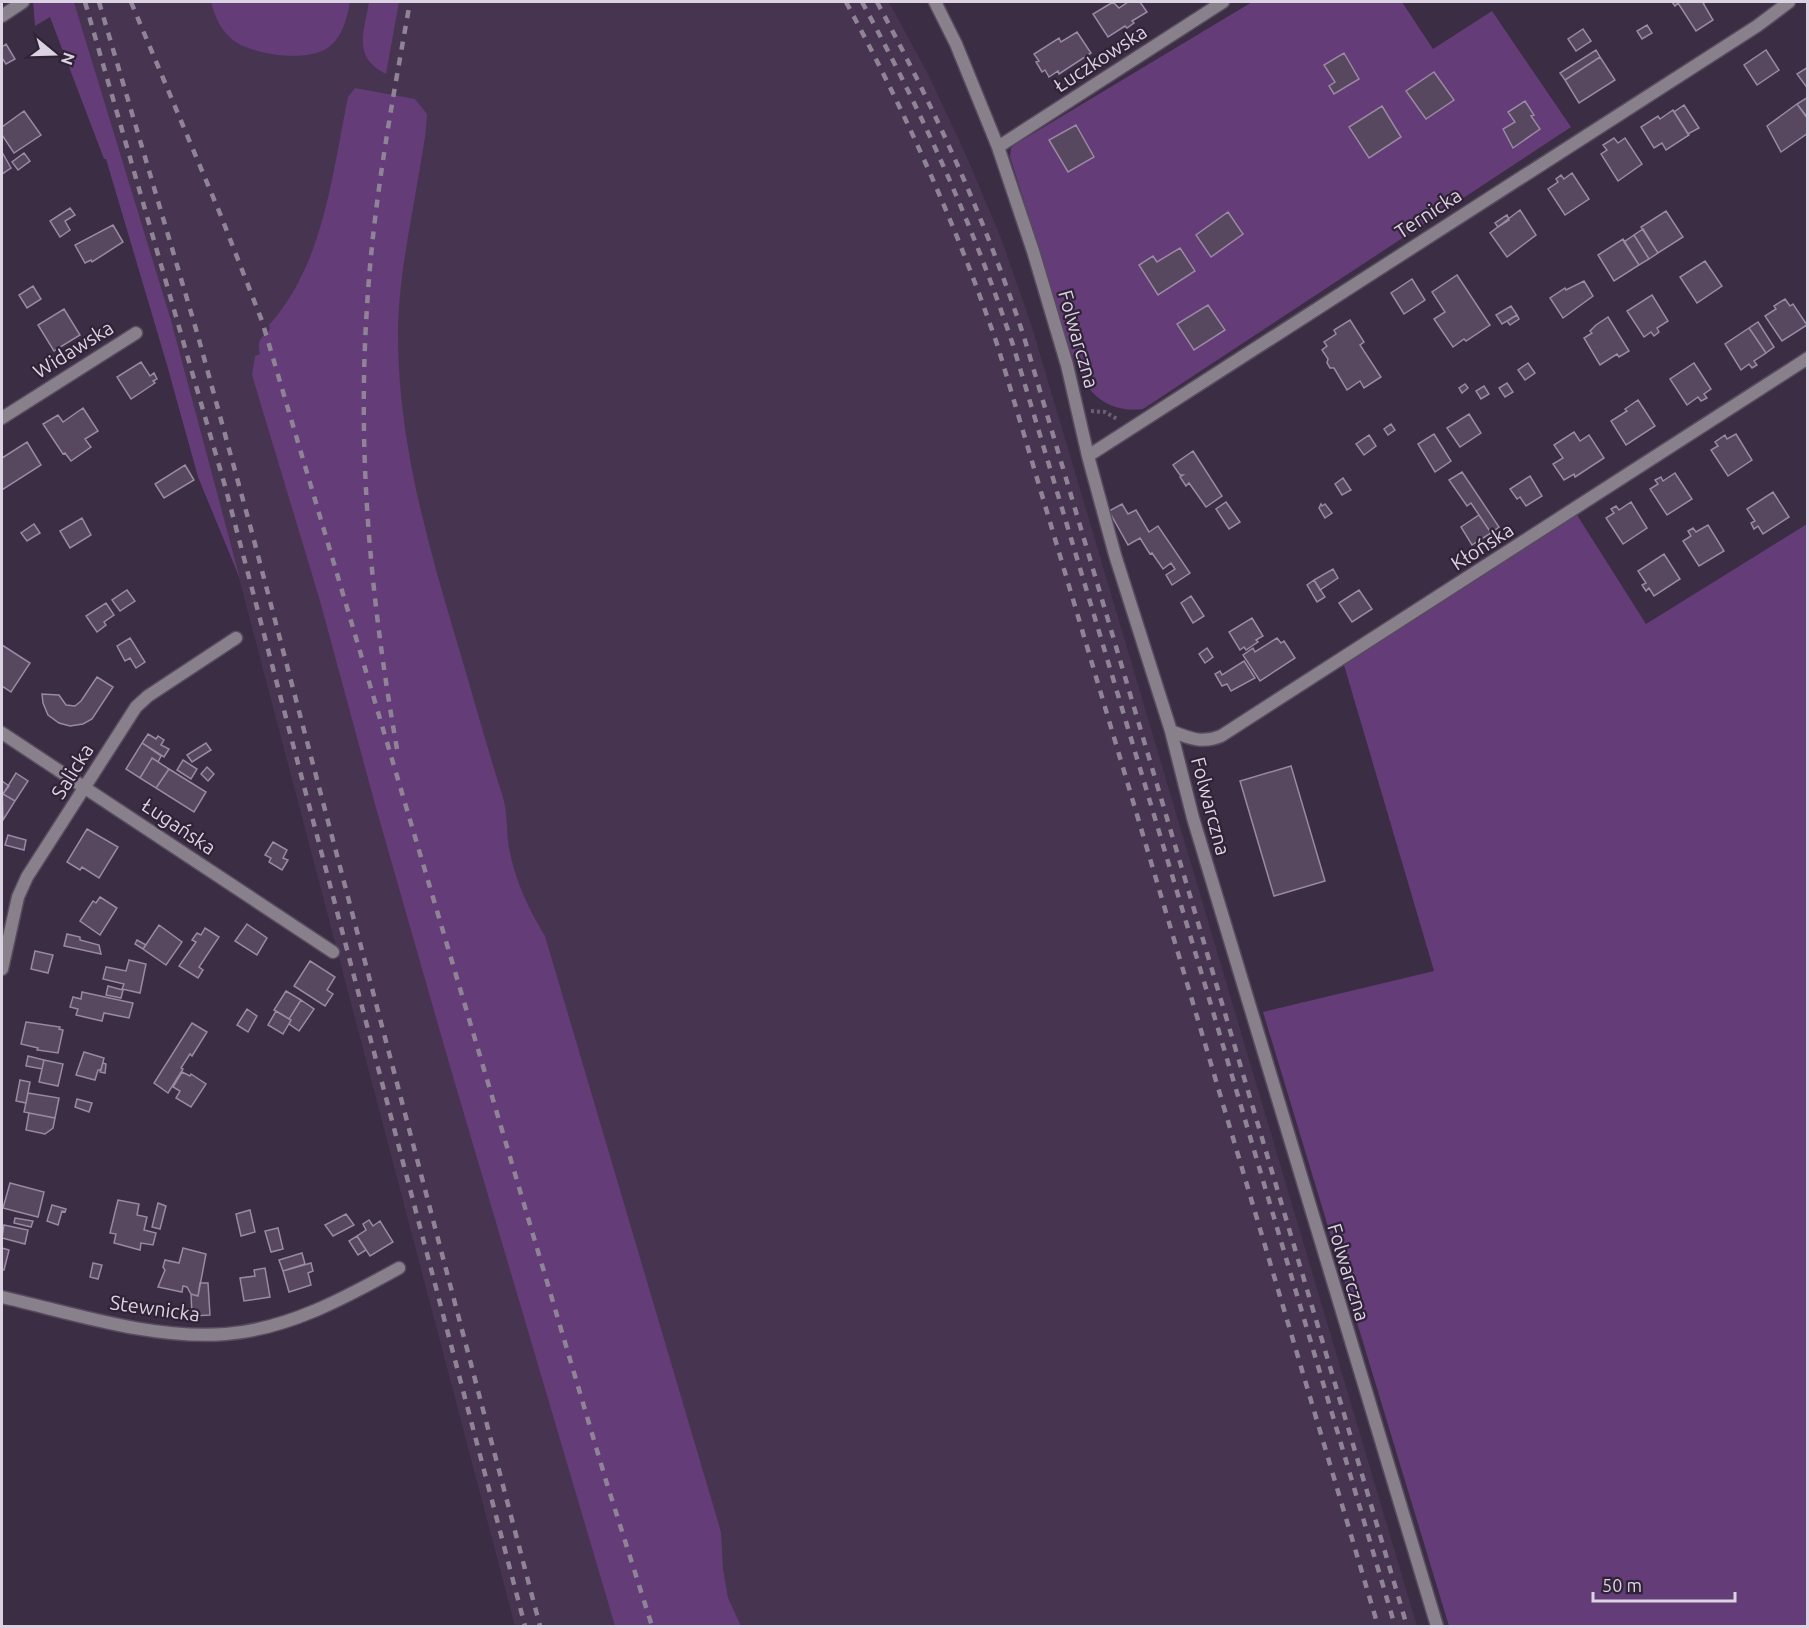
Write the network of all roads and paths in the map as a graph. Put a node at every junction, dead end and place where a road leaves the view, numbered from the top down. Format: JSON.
{"nodes":[{"id":1,"x":23,"y":2,"type":"edge"},
{"id":2,"x":935,"y":2,"type":"edge"},
{"id":3,"x":1223,"y":2,"type":"edge"},
{"id":4,"x":1789,"y":2,"type":"edge"},
{"id":5,"x":2,"y":16,"type":"edge"},
{"id":6,"x":998,"y":147,"type":"junction"},
{"id":7,"x":136,"y":333,"type":"dead end"},
{"id":8,"x":1808,"y":358,"type":"edge"},
{"id":9,"x":1078,"y":413,"type":"junction"},
{"id":10,"x":2,"y":418,"type":"edge"},
{"id":11,"x":1128,"y":431,"type":"junction"},
{"id":12,"x":1088,"y":456,"type":"junction"},
{"id":13,"x":236,"y":638,"type":"dead end"},
{"id":14,"x":1171,"y":731,"type":"junction"},
{"id":15,"x":2,"y":733,"type":"edge"},
{"id":16,"x":85,"y":787,"type":"junction"},
{"id":17,"x":333,"y":952,"type":"dead end"},
{"id":18,"x":2,"y":969,"type":"edge"},
{"id":19,"x":399,"y":1268,"type":"dead end"},
{"id":20,"x":2,"y":1297,"type":"edge"},
{"id":21,"x":1437,"y":1626,"type":"edge"}],
"edges":[{"from":1,"to":5,"type":"street"},
{"from":2,"to":6,"type":"street","name":"Folwarczna"},
{"from":3,"to":6,"type":"street","name":"Łuczkowska"},
{"from":4,"to":11,"type":"street","name":"Ternicka"},
{"from":6,"to":9,"type":"street","name":"Folwarczna"},
{"from":7,"to":10,"type":"street","name":"Widawska"},
{"from":8,"to":14,"type":"street","name":"Kłońska"},
{"from":9,"to":11,"type":"path"},
{"from":9,"to":12,"type":"street","name":"Folwarczna"},
{"from":11,"to":12,"type":"street","name":"Ternicka"},
{"from":12,"to":14,"type":"street","name":"Folwarczna"},
{"from":13,"to":16,"type":"street","name":"Salicka"},
{"from":14,"to":21,"type":"street","name":"Folwarczna"},
{"from":15,"to":16,"type":"street","name":"Ługańska"},
{"from":16,"to":17,"type":"street","name":"Ługańska"},
{"from":16,"to":18,"type":"street","name":"Salicka"},
{"from":19,"to":20,"type":"street","name":"Stewnicka"}]}
